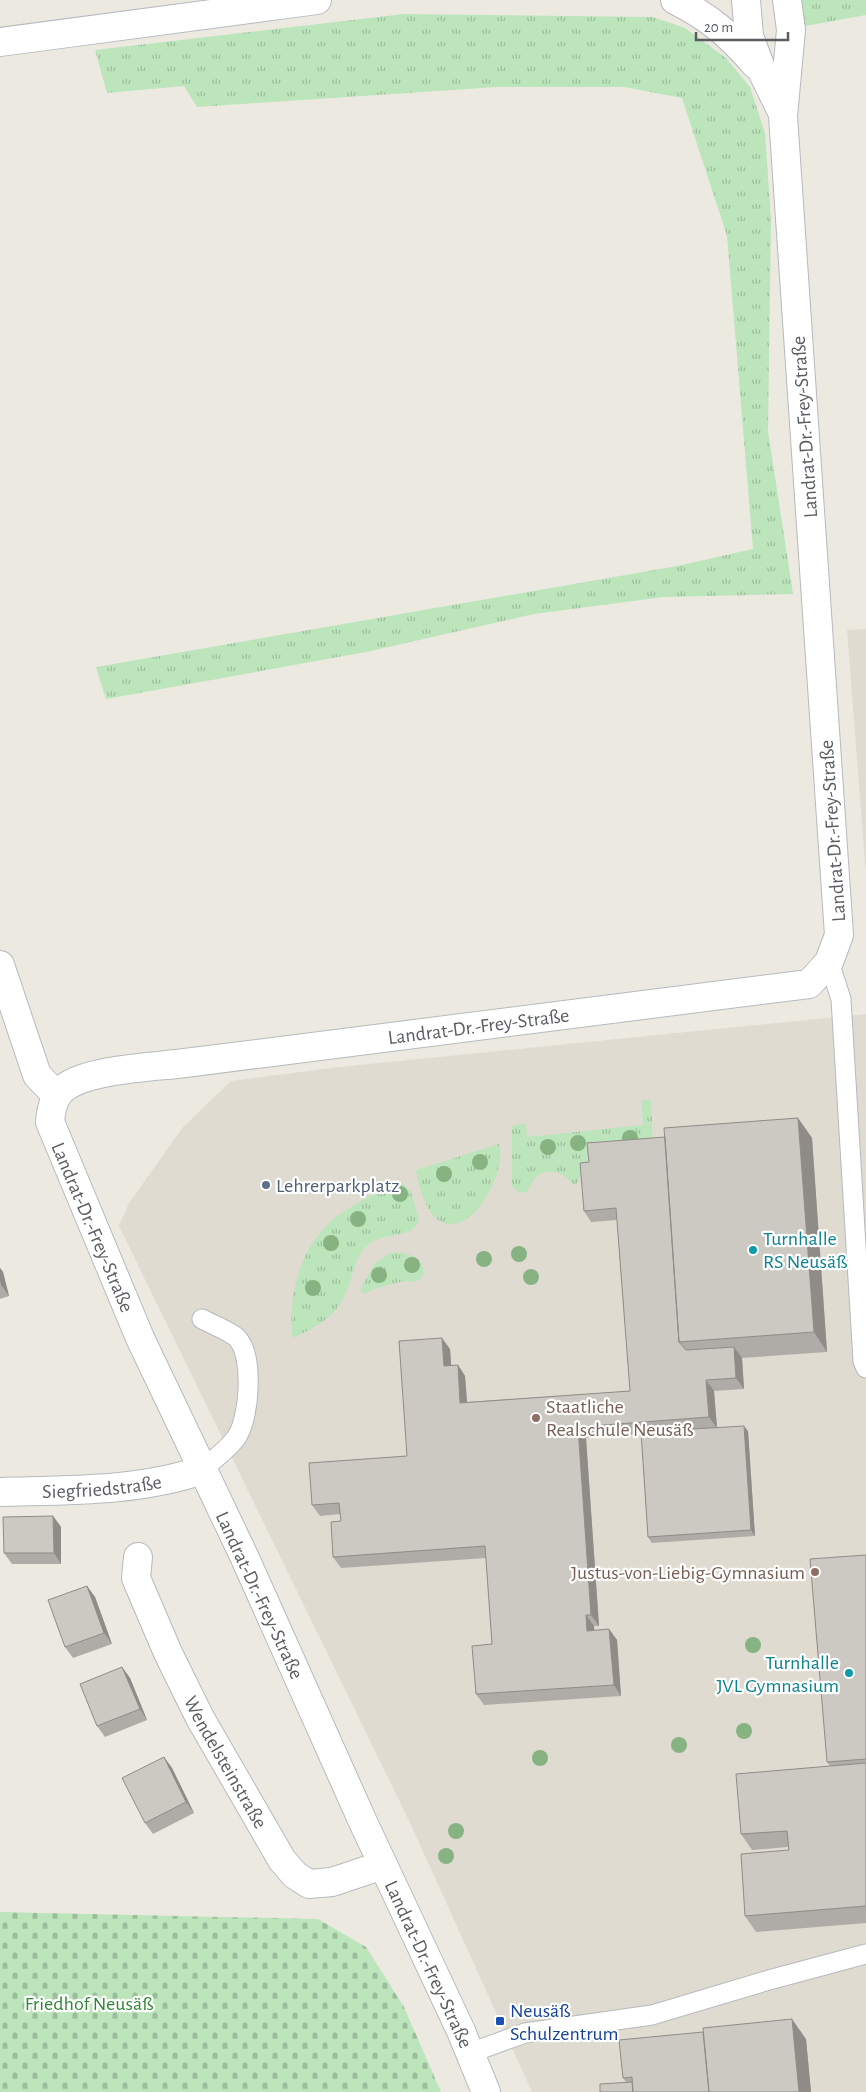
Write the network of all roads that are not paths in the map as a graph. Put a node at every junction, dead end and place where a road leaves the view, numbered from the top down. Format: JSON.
{"nodes":[{"id":1,"x":316,"y":0,"type":"edge"},
{"id":2,"x":675,"y":0,"type":"edge"},
{"id":3,"x":746,"y":0,"type":"edge"},
{"id":4,"x":787,"y":0,"type":"edge"},
{"id":5,"x":0,"y":42,"type":"edge"},
{"id":6,"x":762,"y":71,"type":"junction"},
{"id":7,"x":783,"y":116,"type":"junction"},
{"id":8,"x":829,"y":962,"type":"junction"},
{"id":9,"x":2,"y":981,"type":"edge"},
{"id":10,"x":57,"y":1096,"type":"junction"},
{"id":11,"x":202,"y":1319,"type":"dead end"},
{"id":12,"x":866,"y":1368,"type":"edge"},
{"id":13,"x":202,"y":1470,"type":"junction"},
{"id":14,"x":0,"y":1492,"type":"edge"},
{"id":15,"x":138,"y":1557,"type":"dead end"},
{"id":16,"x":382,"y":1865,"type":"junction"},
{"id":17,"x":866,"y":1954,"type":"edge"},
{"id":18,"x":470,"y":2053,"type":"junction"},
{"id":19,"x":486,"y":2092,"type":"edge"}],
"edges":[{"from":1,"to":5,"type":"street"},
{"from":2,"to":6,"type":"street"},
{"from":3,"to":6,"type":"street","name":"Landrat-Dr.-Frey-Straße"},
{"from":4,"to":7,"type":"street","name":"Landrat-Dr.-Frey-Straße"},
{"from":6,"to":7,"type":"street","name":"Landrat-Dr.-Frey-Straße"},
{"from":7,"to":8,"type":"street","name":"Landrat-Dr.-Frey-Straße"},
{"from":8,"to":10,"type":"street","name":"Landrat-Dr.-Frey-Straße"},
{"from":8,"to":12,"type":"lane"},
{"from":9,"to":10,"type":"street"},
{"from":10,"to":13,"type":"street","name":"Landrat-Dr.-Frey-Straße"},
{"from":11,"to":13,"type":"lane"},
{"from":13,"to":14,"type":"street","name":"Siegfriedstraße"},
{"from":13,"to":16,"type":"street","name":"Landrat-Dr.-Frey-Straße"},
{"from":15,"to":16,"type":"street","name":"Wendelsteinstraße"},
{"from":16,"to":18,"type":"street","name":"Landrat-Dr.-Frey-Straße"},
{"from":17,"to":18,"type":"lane"},
{"from":18,"to":19,"type":"street","name":"Landrat-Dr.-Frey-Straße"}]}
